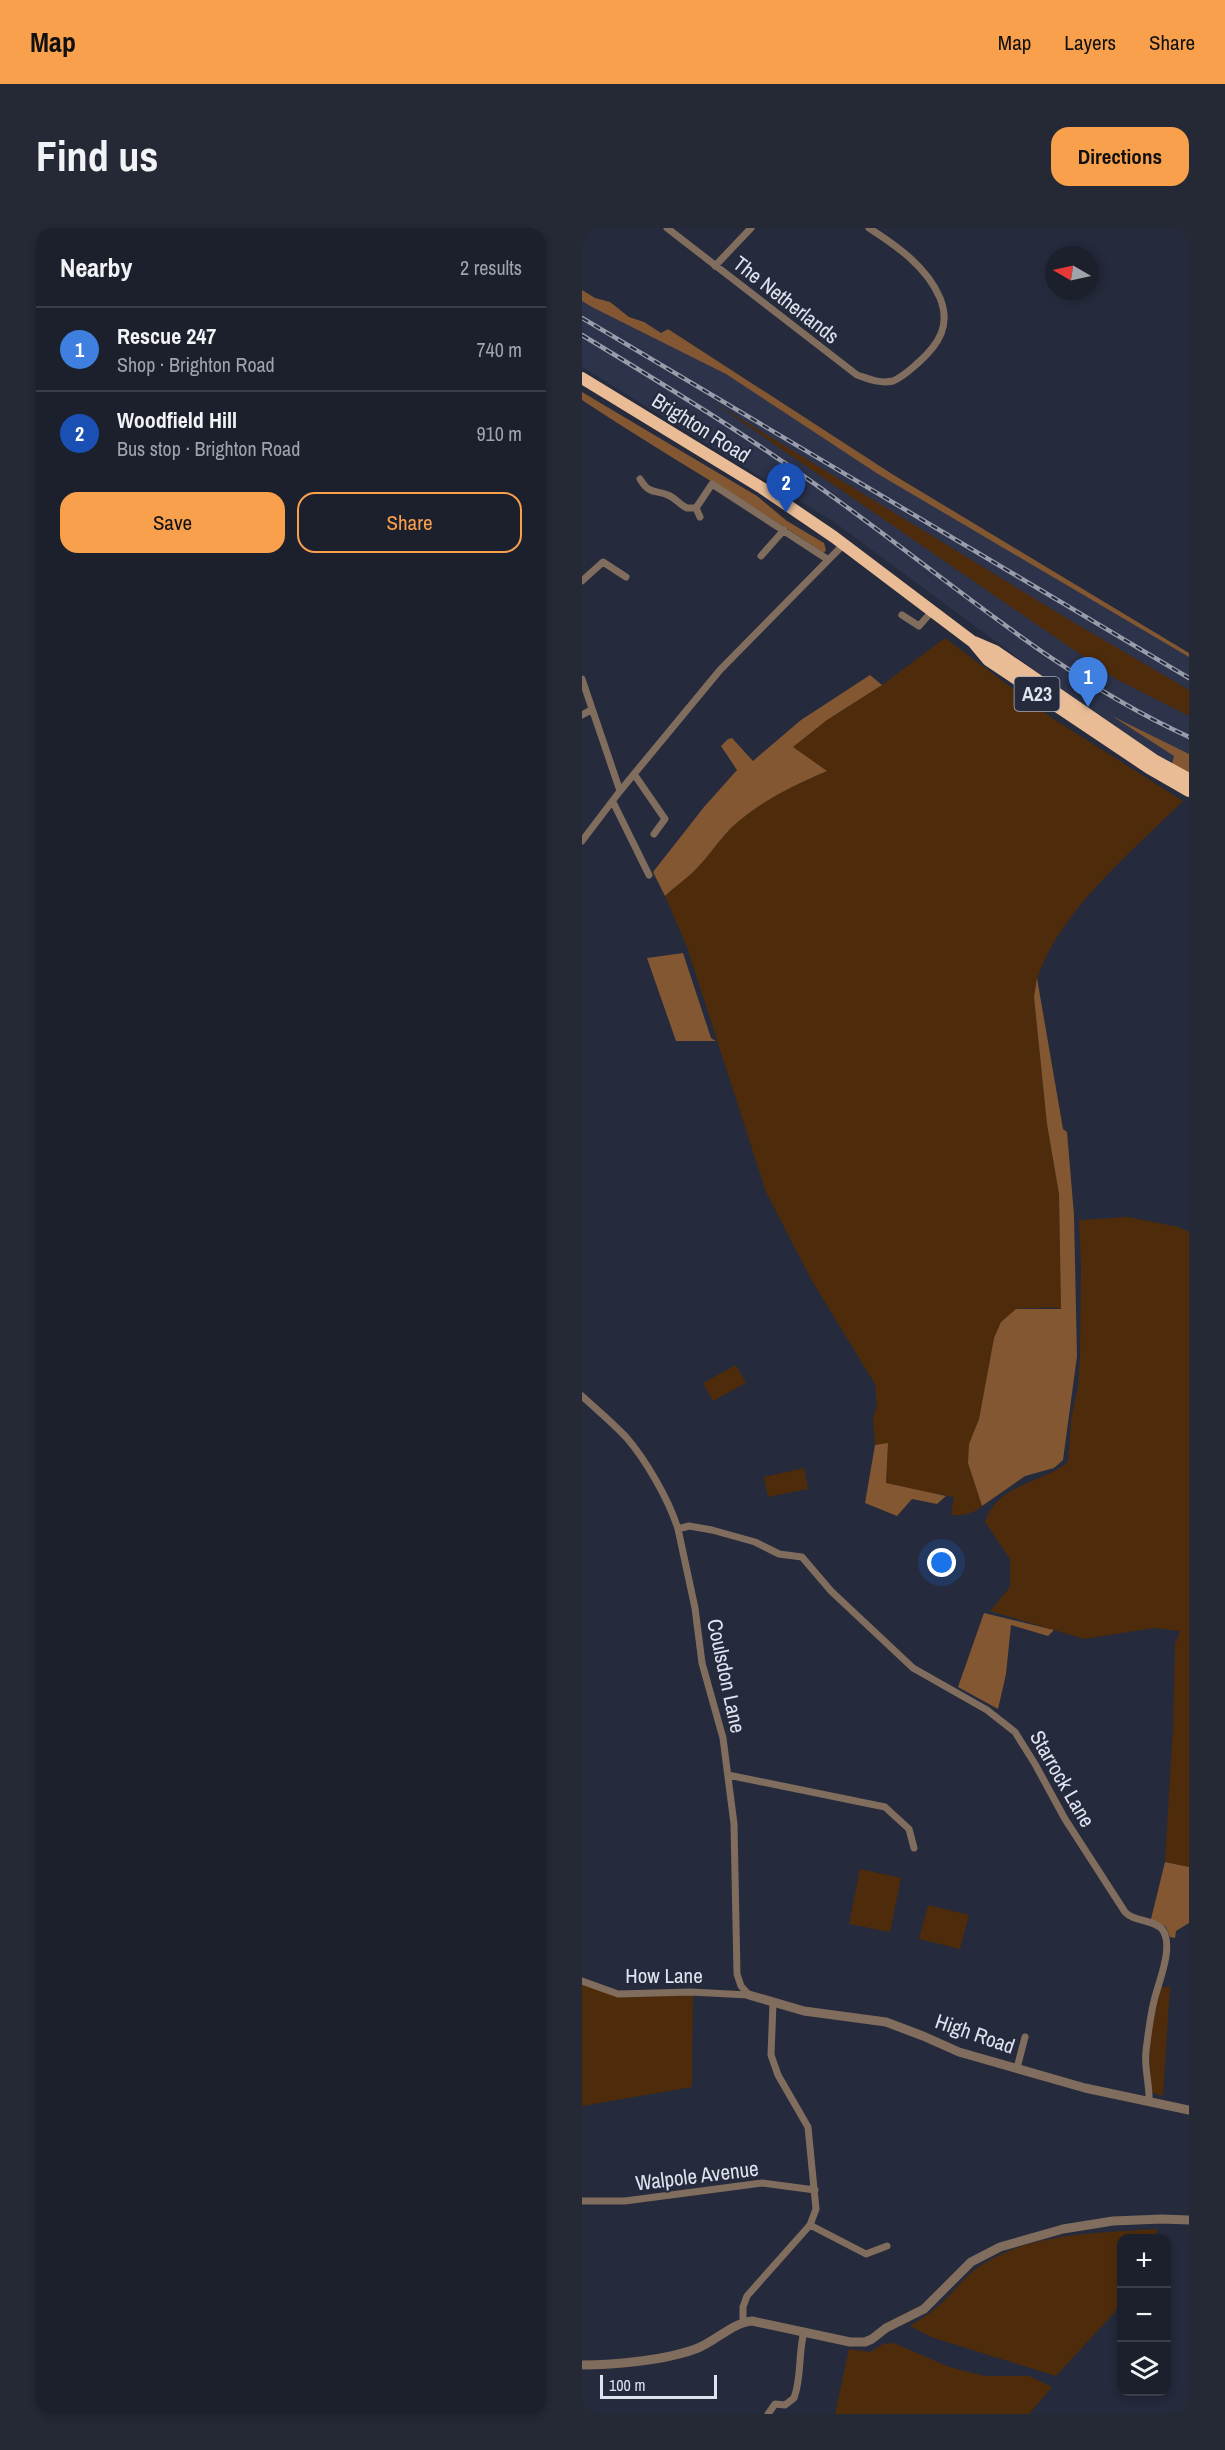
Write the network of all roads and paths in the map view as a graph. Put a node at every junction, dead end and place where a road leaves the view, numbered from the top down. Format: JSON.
{"nodes":[{"id":1,"x":667,"y":228,"type":"edge"},
{"id":2,"x":751,"y":228,"type":"edge"},
{"id":3,"x":869,"y":228,"type":"edge"},
{"id":4,"x":715,"y":266,"type":"junction"},
{"id":5,"x":582,"y":378,"type":"edge"},
{"id":6,"x":640,"y":479,"type":"dead end"},
{"id":7,"x":696,"y":508,"type":"junction"},
{"id":8,"x":700,"y":517,"type":"dead end"},
{"id":9,"x":784,"y":530,"type":"junction"},
{"id":10,"x":844,"y":544,"type":"junction"},
{"id":11,"x":761,"y":556,"type":"dead end"},
{"id":12,"x":827,"y":559,"type":"junction"},
{"id":13,"x":626,"y":577,"type":"dead end"},
{"id":14,"x":582,"y":580,"type":"edge"},
{"id":15,"x":933,"y":610,"type":"junction"},
{"id":16,"x":902,"y":615,"type":"dead end"},
{"id":17,"x":973,"y":642,"type":"junction"},
{"id":18,"x":582,"y":679,"type":"edge"},
{"id":19,"x":591,"y":710,"type":"junction"},
{"id":20,"x":582,"y":714,"type":"edge"},
{"id":21,"x":634,"y":774,"type":"junction"},
{"id":22,"x":1189,"y":779,"type":"edge"},
{"id":23,"x":620,"y":791,"type":"junction"},
{"id":24,"x":1189,"y":791,"type":"edge"},
{"id":25,"x":613,"y":802,"type":"junction"},
{"id":26,"x":654,"y":834,"type":"dead end"},
{"id":27,"x":582,"y":841,"type":"edge"},
{"id":28,"x":649,"y":875,"type":"dead end"},
{"id":29,"x":582,"y":1396,"type":"edge"},
{"id":30,"x":678,"y":1529,"type":"junction"},
{"id":31,"x":728,"y":1775,"type":"junction"},
{"id":32,"x":914,"y":1848,"type":"dead end"},
{"id":33,"x":582,"y":1981,"type":"edge"},
{"id":34,"x":749,"y":1995,"type":"junction"},
{"id":35,"x":773,"y":2003,"type":"junction"},
{"id":36,"x":1026,"y":2037,"type":"dead end"},
{"id":37,"x":1017,"y":2067,"type":"junction"},
{"id":38,"x":1149,"y":2102,"type":"junction"},
{"id":39,"x":1189,"y":2110,"type":"edge"},
{"id":40,"x":815,"y":2190,"type":"junction"},
{"id":41,"x":582,"y":2201,"type":"edge"},
{"id":42,"x":1189,"y":2220,"type":"edge"},
{"id":43,"x":810,"y":2225,"type":"junction"},
{"id":44,"x":887,"y":2246,"type":"dead end"},
{"id":45,"x":743,"y":2322,"type":"junction"},
{"id":46,"x":804,"y":2332,"type":"junction"},
{"id":47,"x":582,"y":2365,"type":"edge"},
{"id":48,"x":768,"y":2414,"type":"edge"}],
"edges":[{"from":1,"to":4,"type":"street","name":"The Netherlands"},
{"from":2,"to":4,"type":"street"},
{"from":3,"to":4,"type":"street","name":"The Netherlands"},
{"from":5,"to":10,"type":"highway","name":"Brighton Road","number":"A23"},
{"from":6,"to":7,"type":"street"},
{"from":7,"to":8,"type":"street"},
{"from":7,"to":9,"type":"street"},
{"from":9,"to":11,"type":"street"},
{"from":9,"to":12,"type":"street"},
{"from":10,"to":12,"type":"street"},
{"from":10,"to":15,"type":"highway","name":"Brighton Road","number":"A23"},
{"from":12,"to":21,"type":"street"},
{"from":13,"to":14,"type":"street"},
{"from":15,"to":16,"type":"street"},
{"from":15,"to":17,"type":"highway","name":"Brighton Road","number":"A23"},
{"from":17,"to":22,"type":"highway","name":"Brighton Road","number":"A23"},
{"from":17,"to":24,"type":"highway","name":"Brighton Road","number":"A23"},
{"from":18,"to":19,"type":"street"},
{"from":19,"to":20,"type":"street"},
{"from":19,"to":23,"type":"street"},
{"from":21,"to":23,"type":"street"},
{"from":21,"to":26,"type":"street"},
{"from":23,"to":25,"type":"street"},
{"from":25,"to":27,"type":"street"},
{"from":25,"to":28,"type":"street"},
{"from":29,"to":30,"type":"street","name":"Coulsdon Lane"},
{"from":30,"to":31,"type":"street","name":"Coulsdon Lane"},
{"from":30,"to":38,"type":"street","name":"Starrock Lane"},
{"from":31,"to":32,"type":"street"},
{"from":31,"to":34,"type":"street","name":"Coulsdon Lane"},
{"from":33,"to":34,"type":"street","name":"How Lane"},
{"from":34,"to":35,"type":"street","name":"High Road"},
{"from":35,"to":37,"type":"street","name":"High Road"},
{"from":35,"to":40,"type":"street"},
{"from":36,"to":37,"type":"street"},
{"from":37,"to":38,"type":"street","name":"High Road"},
{"from":38,"to":39,"type":"street","name":"High Road"},
{"from":40,"to":41,"type":"street","name":"Walpole Avenue"},
{"from":40,"to":43,"type":"street"},
{"from":42,"to":46,"type":"street"},
{"from":43,"to":44,"type":"street"},
{"from":43,"to":45,"type":"street"},
{"from":45,"to":46,"type":"street"},
{"from":45,"to":47,"type":"street"},
{"from":46,"to":48,"type":"street"}]}
